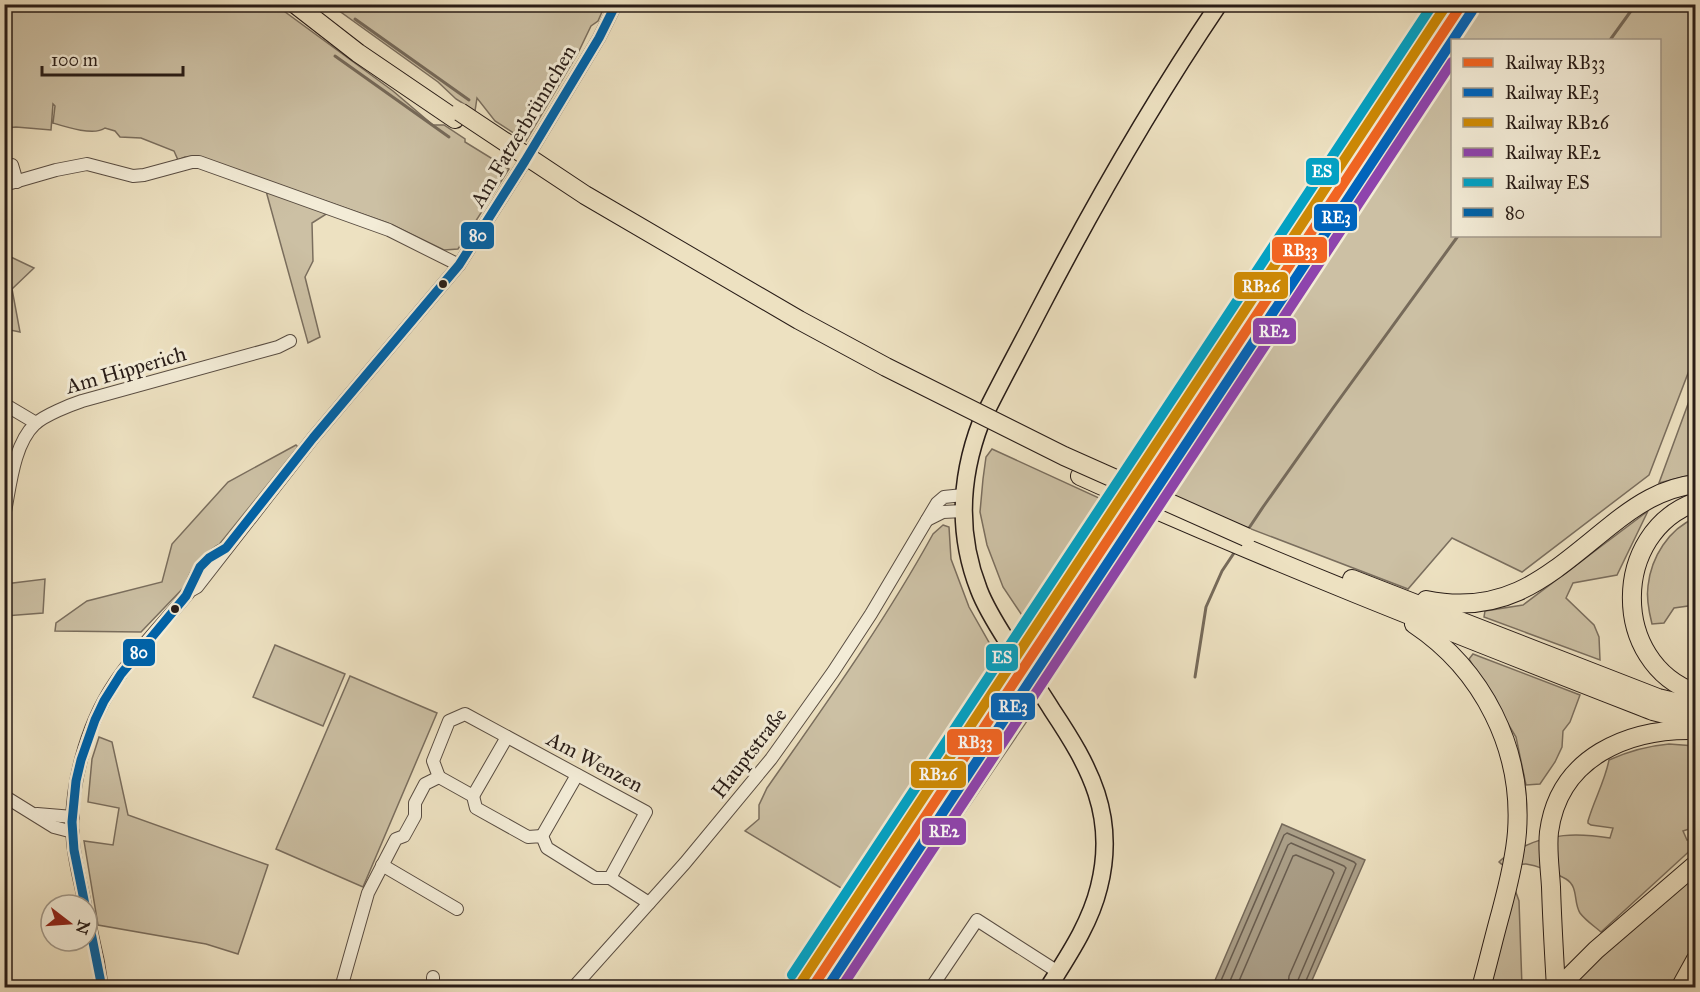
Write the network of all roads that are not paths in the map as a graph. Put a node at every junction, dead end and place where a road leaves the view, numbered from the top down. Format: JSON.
{"nodes":[{"id":1,"x":295,"y":4,"type":"edge"},
{"id":2,"x":312,"y":4,"type":"edge"},
{"id":3,"x":616,"y":4,"type":"edge"},
{"id":4,"x":1218,"y":4,"type":"edge"},
{"id":5,"x":457,"y":116,"type":"junction"},
{"id":6,"x":4,"y":167,"type":"edge"},
{"id":7,"x":17,"y":182,"type":"junction"},
{"id":8,"x":4,"y":185,"type":"edge"},
{"id":9,"x":459,"y":265,"type":"junction"},
{"id":10,"x":290,"y":341,"type":"dead end"},
{"id":11,"x":4,"y":404,"type":"edge"},
{"id":12,"x":36,"y":423,"type":"junction"},
{"id":13,"x":1695,"y":484,"type":"edge"},
{"id":14,"x":1695,"y":502,"type":"edge"},
{"id":15,"x":963,"y":503,"type":"junction"},
{"id":16,"x":4,"y":517,"type":"edge"},
{"id":17,"x":1381,"y":591,"type":"junction"},
{"id":18,"x":1391,"y":609,"type":"junction"},
{"id":19,"x":1695,"y":693,"type":"edge"},
{"id":20,"x":1695,"y":707,"type":"edge"},
{"id":21,"x":1695,"y":722,"type":"edge"},
{"id":22,"x":1695,"y":730,"type":"edge"},
{"id":23,"x":507,"y":737,"type":"junction"},
{"id":24,"x":577,"y":775,"type":"junction"},
{"id":25,"x":439,"y":777,"type":"junction"},
{"id":26,"x":4,"y":796,"type":"edge"},
{"id":27,"x":473,"y":796,"type":"junction"},
{"id":28,"x":33,"y":813,"type":"junction"},
{"id":29,"x":73,"y":817,"type":"junction"},
{"id":30,"x":73,"y":832,"type":"junction"},
{"id":31,"x":542,"y":836,"type":"junction"},
{"id":32,"x":1695,"y":864,"type":"edge"},
{"id":33,"x":382,"y":865,"type":"junction"},
{"id":34,"x":609,"y":878,"type":"junction"},
{"id":35,"x":83,"y":893,"type":"edge"},
{"id":36,"x":649,"y":903,"type":"junction"},
{"id":37,"x":457,"y":909,"type":"dead end"},
{"id":38,"x":96,"y":953,"type":"edge"},
{"id":39,"x":1695,"y":959,"type":"edge"},
{"id":40,"x":1058,"y":972,"type":"junction"},
{"id":41,"x":102,"y":987,"type":"edge"},
{"id":42,"x":341,"y":987,"type":"edge"},
{"id":43,"x":573,"y":987,"type":"edge"},
{"id":44,"x":931,"y":987,"type":"edge"},
{"id":45,"x":1048,"y":987,"type":"edge"},
{"id":46,"x":1481,"y":987,"type":"edge"},
{"id":47,"x":1557,"y":987,"type":"edge"},
{"id":48,"x":1680,"y":987,"type":"edge"}],
"edges":[{"from":1,"to":5,"type":"highway"},
{"from":2,"to":5,"type":"highway"},
{"from":3,"to":9,"type":"street","name":"Am Fatzerbrünnchen"},
{"from":4,"to":15,"type":"main road"},
{"from":5,"to":17,"type":"highway","bridge":true},
{"from":5,"to":18,"type":"highway"},
{"from":6,"to":7,"type":"street"},
{"from":7,"to":8,"type":"street"},
{"from":7,"to":9,"type":"street"},
{"from":9,"to":29,"type":"street","name":"Am Fatzerbrünnchen"},
{"from":10,"to":12,"type":"street","name":"Am Hipperich"},
{"from":11,"to":12,"type":"street"},
{"from":12,"to":16,"type":"street"},
{"from":13,"to":17,"type":"highway"},
{"from":14,"to":19,"type":"highway"},
{"from":15,"to":36,"type":"street","name":"Hauptstraße"},
{"from":15,"to":40,"type":"main road"},
{"from":17,"to":20,"type":"highway"},
{"from":18,"to":21,"type":"highway"},
{"from":18,"to":46,"type":"highway"},
{"from":22,"to":47,"type":"highway"},
{"from":23,"to":24,"type":"street","name":"Am Wenzen"},
{"from":23,"to":25,"type":"street","name":"Am Wenzen"},
{"from":23,"to":27,"type":"street"},
{"from":24,"to":31,"type":"street"},
{"from":24,"to":34,"type":"street","name":"Am Wenzen"},
{"from":25,"to":27,"type":"street"},
{"from":25,"to":33,"type":"street"},
{"from":26,"to":28,"type":"street"},
{"from":27,"to":31,"type":"street"},
{"from":28,"to":29,"type":"street"},
{"from":28,"to":30,"type":"street"},
{"from":29,"to":30,"type":"street","name":"Am Fatzerbrünnchen"},
{"from":30,"to":35,"type":"street","name":"Am Fatzerbrünnchen"},
{"from":31,"to":34,"type":"street"},
{"from":32,"to":47,"type":"highway"},
{"from":33,"to":37,"type":"street"},
{"from":33,"to":42,"type":"street"},
{"from":34,"to":36,"type":"street"},
{"from":36,"to":43,"type":"street","name":"Hauptstraße"},
{"from":38,"to":41,"type":"street"},
{"from":39,"to":48,"type":"highway"},
{"from":40,"to":44,"type":"street"},
{"from":40,"to":45,"type":"main road"}]}
